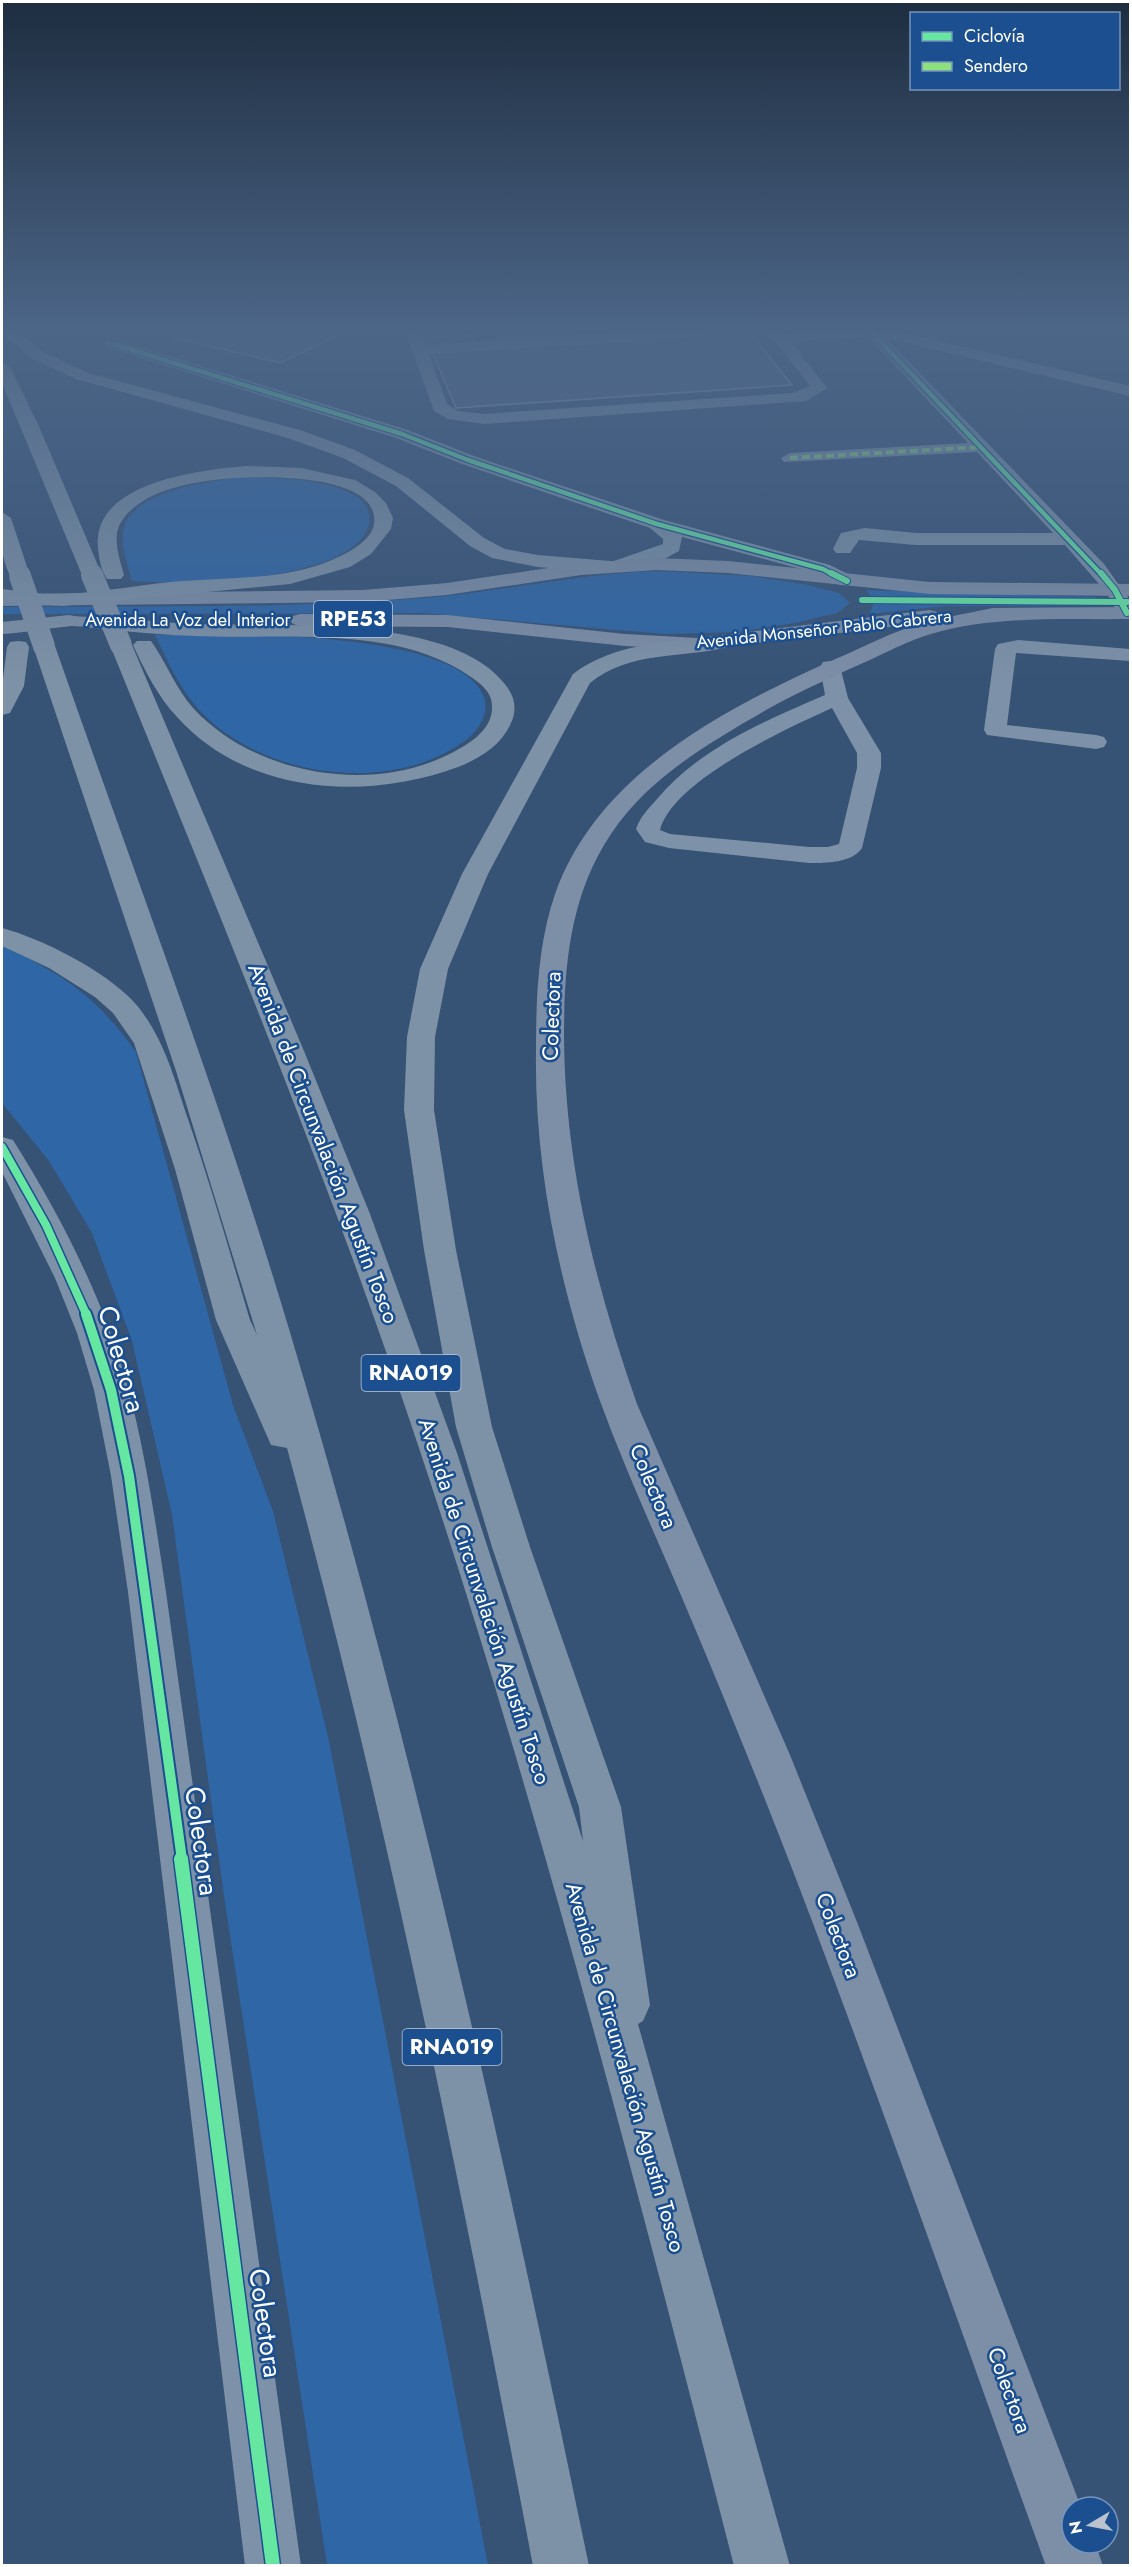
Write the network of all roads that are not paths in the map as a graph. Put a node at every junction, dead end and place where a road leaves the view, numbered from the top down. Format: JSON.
{"nodes":[{"id":1,"x":38,"y":446,"type":"edge"},
{"id":2,"x":326,"y":446,"type":"edge"},
{"id":3,"x":432,"y":446,"type":"edge"},
{"id":4,"x":981,"y":447,"type":"joint"},
{"id":5,"x":790,"y":458,"type":"dead end"},
{"id":6,"x":2,"y":518,"type":"edge"},
{"id":7,"x":657,"y":524,"type":"junction"},
{"id":8,"x":1070,"y":540,"type":"junction"},
{"id":9,"x":843,"y":549,"type":"dead end"},
{"id":10,"x":614,"y":566,"type":"junction"},
{"id":11,"x":1131,"y":571,"type":"edge"},
{"id":12,"x":11,"y":577,"type":"edge"},
{"id":13,"x":847,"y":581,"type":"junction"},
{"id":14,"x":495,"y":582,"type":"joint"},
{"id":15,"x":1123,"y":590,"type":"edge"},
{"id":16,"x":2,"y":595,"type":"edge"},
{"id":17,"x":2,"y":600,"type":"edge"},
{"id":18,"x":67,"y":600,"type":"junction"},
{"id":19,"x":107,"y":609,"type":"junction"},
{"id":20,"x":1129,"y":613,"type":"edge"},
{"id":21,"x":1014,"y":614,"type":"junction"},
{"id":22,"x":2,"y":621,"type":"edge"},
{"id":23,"x":74,"y":621,"type":"junction"},
{"id":24,"x":859,"y":623,"type":"junction"},
{"id":25,"x":2,"y":628,"type":"edge"},
{"id":26,"x":626,"y":640,"type":"joint"},
{"id":27,"x":729,"y":642,"type":"junction"},
{"id":28,"x":133,"y":645,"type":"junction"},
{"id":29,"x":31,"y":646,"type":"junction"},
{"id":30,"x":1131,"y":655,"type":"edge"},
{"id":31,"x":841,"y":671,"type":"junction"},
{"id":32,"x":2,"y":708,"type":"edge"},
{"id":33,"x":1095,"y":742,"type":"dead end"},
{"id":34,"x":2,"y":936,"type":"edge"},
{"id":35,"x":2,"y":1147,"type":"edge"},
{"id":36,"x":327,"y":1532,"type":"junction"},
{"id":37,"x":643,"y":2123,"type":"junction"},
{"id":38,"x":273,"y":2565,"type":"edge"},
{"id":39,"x":561,"y":2565,"type":"edge"},
{"id":40,"x":762,"y":2565,"type":"edge"},
{"id":41,"x":1075,"y":2565,"type":"edge"}],
"edges":[{"from":1,"to":19,"type":"highway","bridge":true},
{"from":2,"to":10,"type":"highway"},
{"from":3,"to":7,"type":"street"},
{"from":4,"to":5,"type":"street"},
{"from":4,"to":8,"type":"street"},
{"from":6,"to":12,"type":"highway"},
{"from":7,"to":10,"type":"street"},
{"from":7,"to":13,"type":"street"},
{"from":8,"to":9,"type":"street"},
{"from":8,"to":15,"type":"street"},
{"from":10,"to":13,"type":"main road","name":"Avenida Monseñor Pablo Cabrera"},
{"from":10,"to":14,"type":"main road","name":"Avenida Monseñor Pablo Cabrera"},
{"from":11,"to":15,"type":"street"},
{"from":12,"to":29,"type":"highway","bridge":true},
{"from":13,"to":15,"type":"main road","name":"Avenida Monseñor Pablo Cabrera"},
{"from":13,"to":24,"type":"main road"},
{"from":14,"to":18,"type":"main road","name":"Avenida La Voz del Interior","number":"RPE53"},
{"from":15,"to":20,"type":"street"},
{"from":16,"to":18,"type":"highway"},
{"from":17,"to":18,"type":"main road","name":"Avenida La Voz del Interior","number":"RPE53"},
{"from":18,"to":19,"type":"highway"},
{"from":19,"to":28,"type":"highway"},
{"from":20,"to":21,"type":"main road","name":"Avenida Monseñor Pablo Cabrera"},
{"from":21,"to":24,"type":"main road","name":"Avenida Monseñor Pablo Cabrera"},
{"from":21,"to":31,"type":"main road","name":"Colectora"},
{"from":22,"to":23,"type":"main road","name":"Avenida La Voz del Interior","number":"RPE53"},
{"from":23,"to":25,"type":"highway"},
{"from":23,"to":26,"type":"main road","name":"Avenida La Voz del Interior","number":"RPE53"},
{"from":23,"to":28,"type":"highway"},
{"from":24,"to":27,"type":"main road","name":"Avenida Monseñor Pablo Cabrera"},
{"from":24,"to":31,"type":"main road"},
{"from":26,"to":27,"type":"main road","name":"Avenida Monseñor Pablo Cabrera"},
{"from":27,"to":31,"type":"main road"},
{"from":27,"to":37,"type":"highway"},
{"from":28,"to":37,"type":"highway","name":"Avenida de Circunvalación Agustín Tosco","number":"RNA019"},
{"from":29,"to":32,"type":"highway"},
{"from":29,"to":36,"type":"highway","number":"RNA019"},
{"from":30,"to":33,"type":"street"},
{"from":31,"to":31,"type":"street"},
{"from":31,"to":41,"type":"main road","name":"Colectora"},
{"from":34,"to":36,"type":"highway"},
{"from":35,"to":38,"type":"street","name":"Colectora"},
{"from":36,"to":39,"type":"highway","number":"RNA019"},
{"from":37,"to":40,"type":"highway","name":"Avenida de Circunvalación Agustín Tosco","number":"RNA019"}]}
